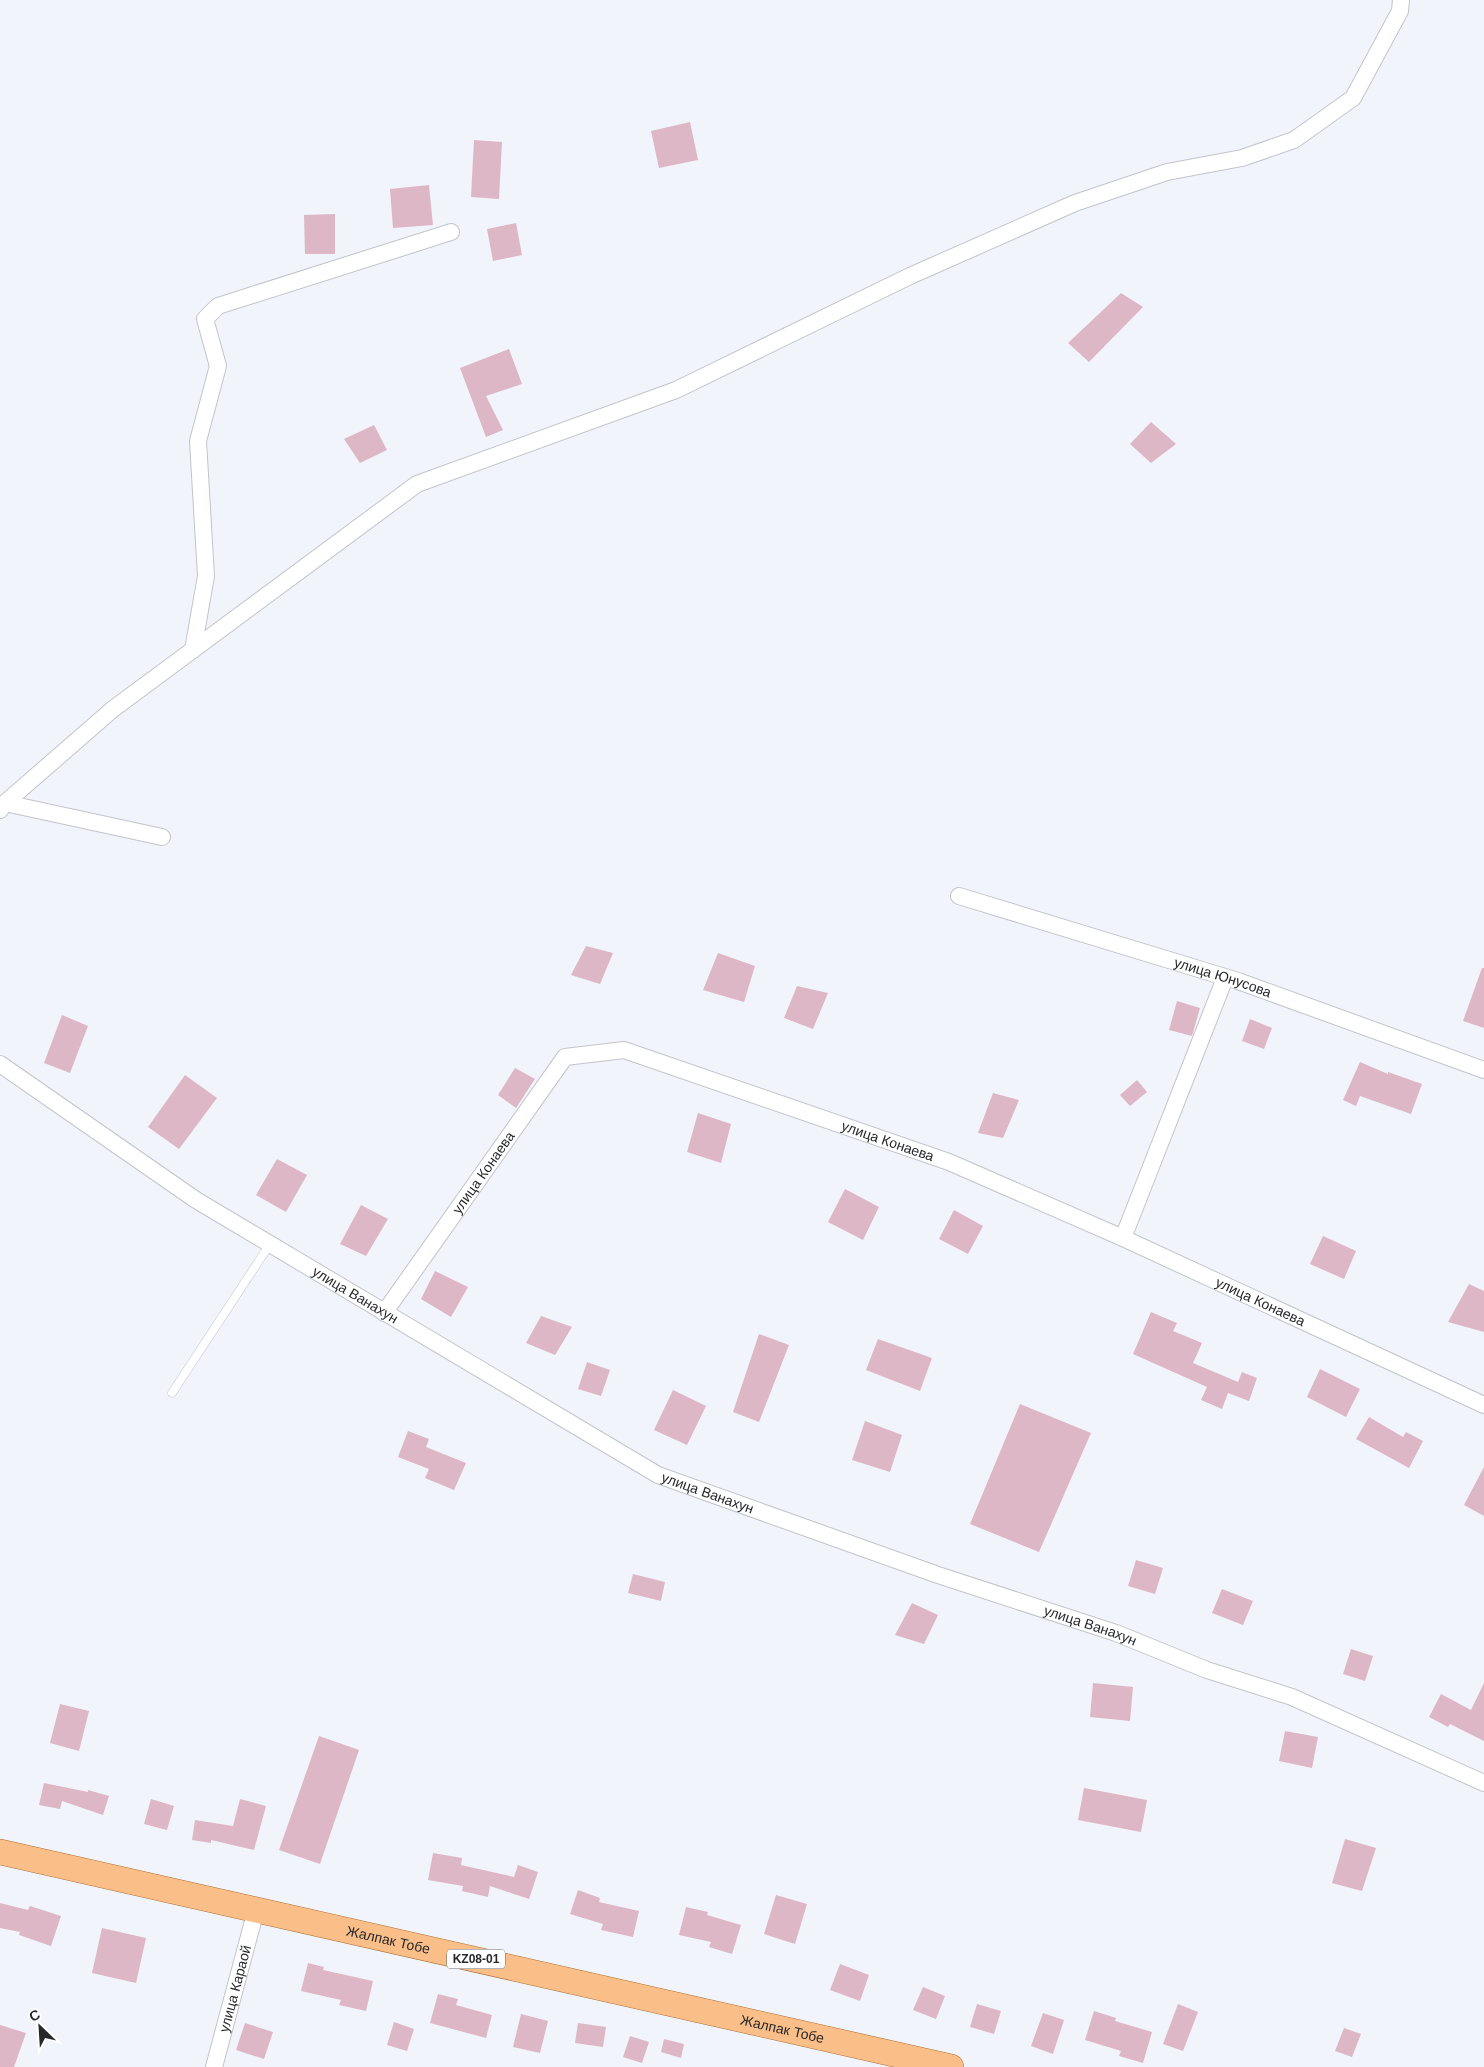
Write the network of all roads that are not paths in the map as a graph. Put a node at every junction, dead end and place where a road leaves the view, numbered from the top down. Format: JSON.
{"nodes":[{"id":1,"x":1401,"y":0,"type":"edge"},
{"id":2,"x":451,"y":232,"type":"dead end"},
{"id":3,"x":193,"y":650,"type":"junction"},
{"id":4,"x":2,"y":806,"type":"edge"},
{"id":5,"x":162,"y":837,"type":"dead end"},
{"id":6,"x":959,"y":896,"type":"dead end"},
{"id":7,"x":1225,"y":978,"type":"junction"},
{"id":8,"x":0,"y":1064,"type":"edge"},
{"id":9,"x":1484,"y":1070,"type":"edge"},
{"id":10,"x":1123,"y":1238,"type":"junction"},
{"id":11,"x":270,"y":1244,"type":"junction"},
{"id":12,"x":384,"y":1313,"type":"junction"},
{"id":13,"x":172,"y":1393,"type":"dead end"},
{"id":14,"x":1484,"y":1405,"type":"edge"},
{"id":15,"x":1484,"y":1783,"type":"edge"},
{"id":16,"x":0,"y":1852,"type":"edge"},
{"id":17,"x":256,"y":1910,"type":"junction"},
{"id":18,"x":943,"y":2066,"type":"edge"},
{"id":19,"x":214,"y":2067,"type":"edge"}],
"edges":[{"from":1,"to":3,"type":"street"},
{"from":2,"to":3,"type":"street"},
{"from":3,"to":4,"type":"street"},
{"from":4,"to":5,"type":"street"},
{"from":6,"to":7,"type":"street","name":"улица Юнусова"},
{"from":7,"to":9,"type":"street","name":"улица Юнусова"},
{"from":7,"to":10,"type":"street"},
{"from":8,"to":11,"type":"street","name":"улица Ванахун"},
{"from":10,"to":12,"type":"street","name":"улица Конаева"},
{"from":10,"to":14,"type":"street","name":"улица Конаева"},
{"from":11,"to":12,"type":"street","name":"улица Ванахун"},
{"from":11,"to":13,"type":"lane"},
{"from":12,"to":15,"type":"street","name":"улица Ванахун"},
{"from":16,"to":17,"type":"main road","name":"Жалпак Тобе","number":"KZ08-01"},
{"from":17,"to":18,"type":"main road","name":"Жалпак Тобе","number":"KZ08-01"},
{"from":17,"to":19,"type":"street","name":"улица Караой"}]}
